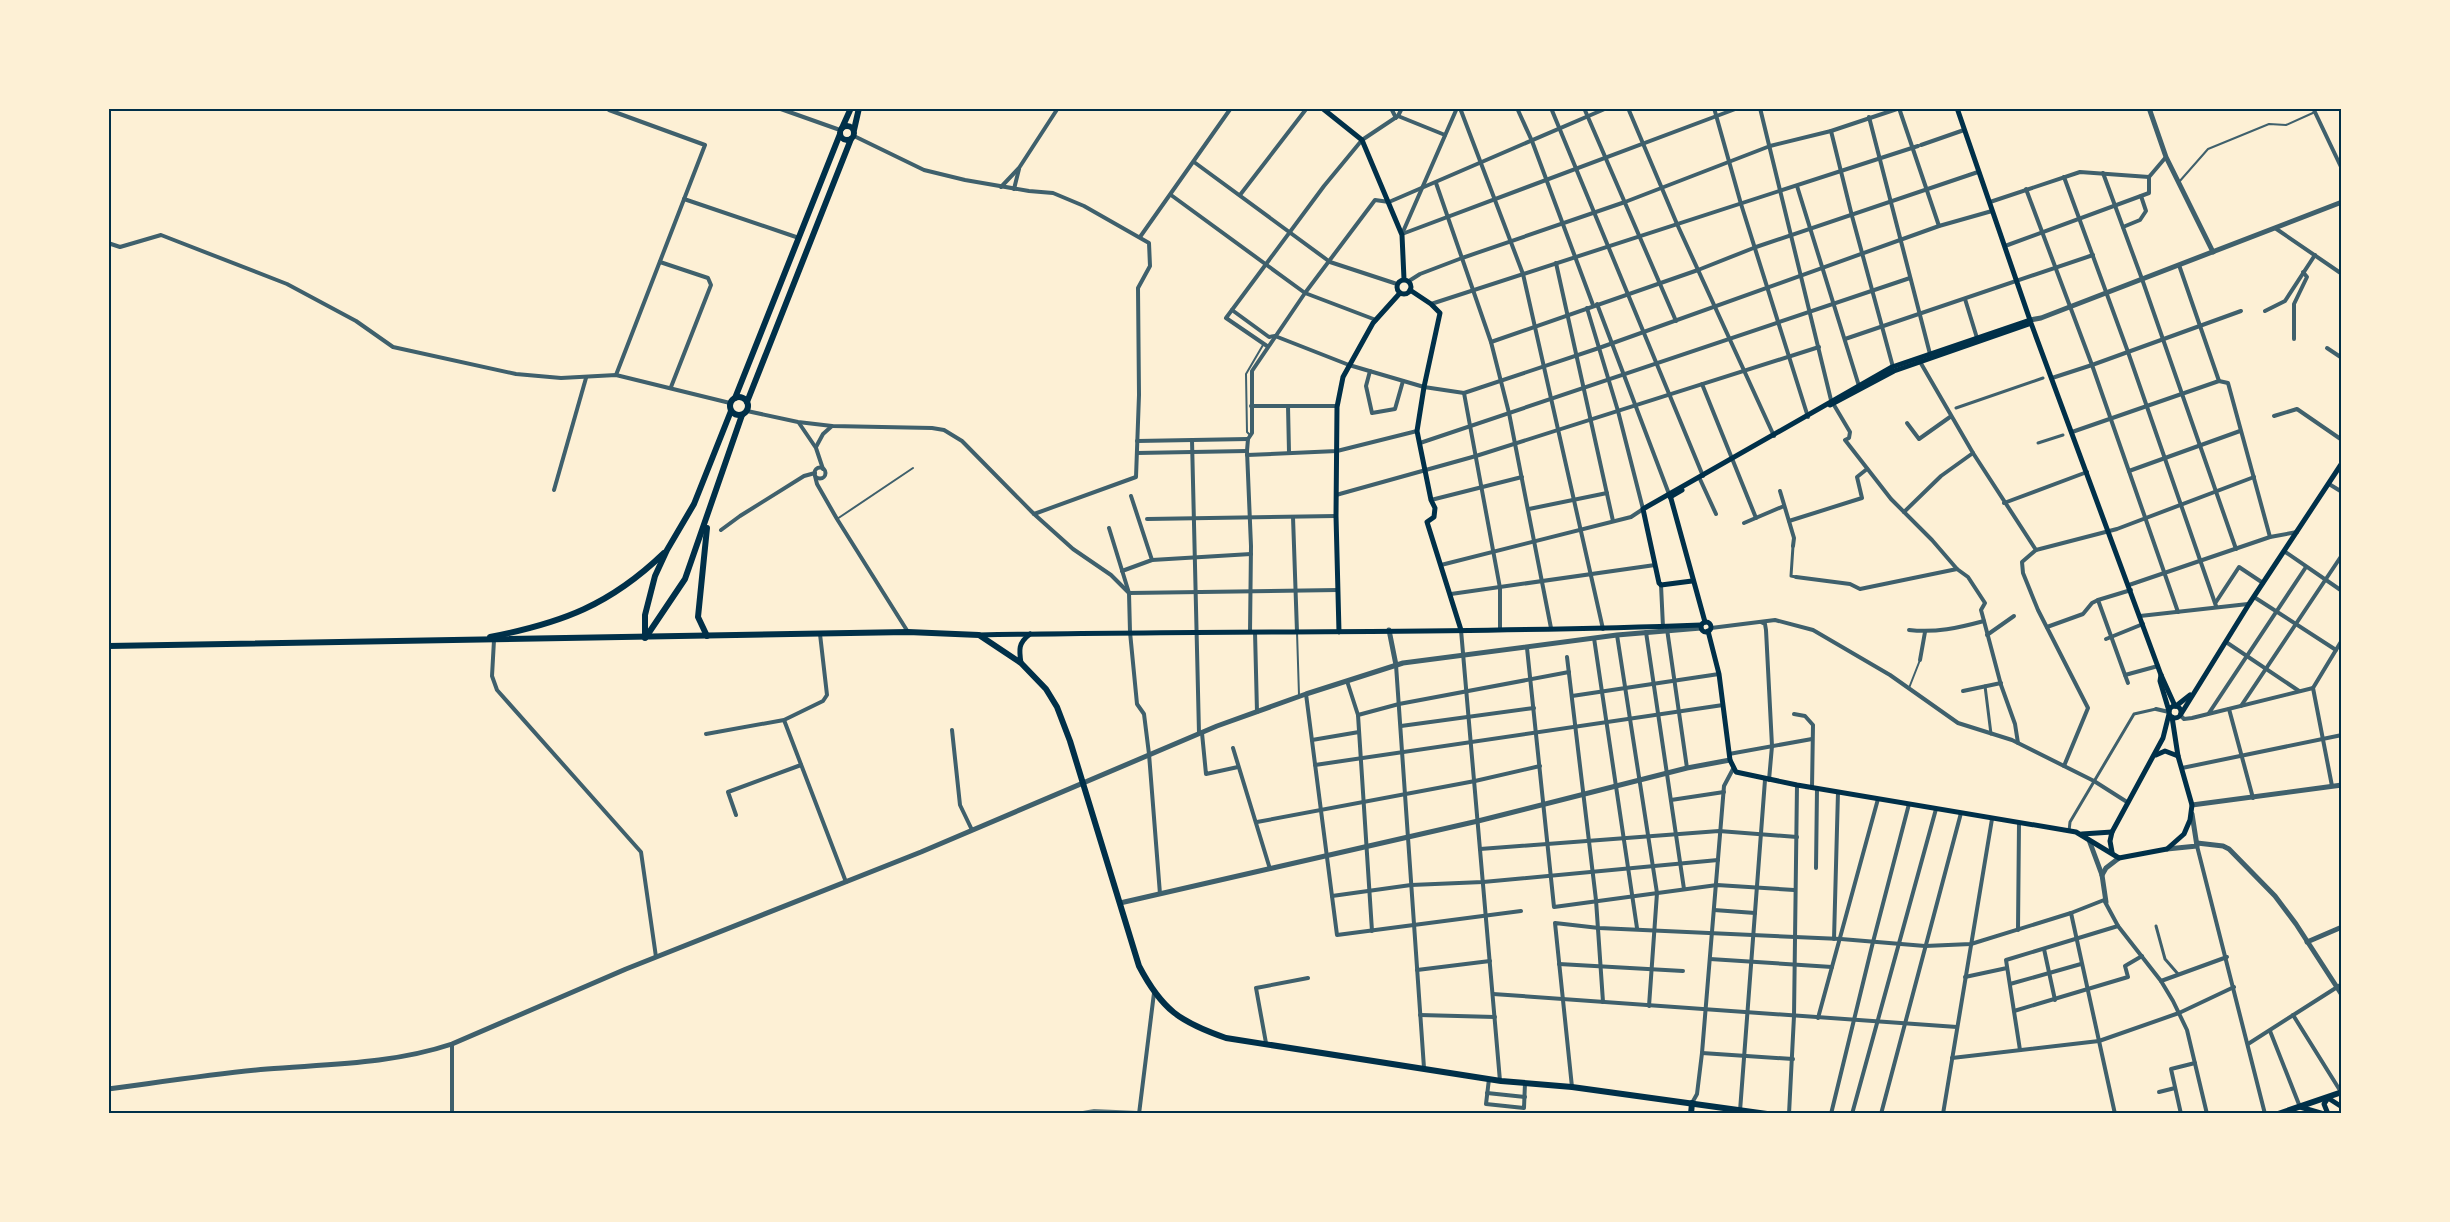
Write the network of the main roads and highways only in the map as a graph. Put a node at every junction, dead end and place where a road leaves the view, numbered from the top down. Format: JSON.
{"nodes":[{"id":1,"x":851,"y":108,"type":"edge"},
{"id":2,"x":859,"y":108,"type":"edge"},
{"id":3,"x":1322,"y":108,"type":"edge"},
{"id":4,"x":1957,"y":108,"type":"edge"},
{"id":5,"x":841,"y":130,"type":"junction"},
{"id":6,"x":853,"y":135,"type":"junction"},
{"id":7,"x":1407,"y":280,"type":"junction"},
{"id":8,"x":1410,"y":290,"type":"junction"},
{"id":9,"x":1400,"y":293,"type":"junction"},
{"id":10,"x":2032,"y":323,"type":"junction"},
{"id":11,"x":735,"y":398,"type":"junction"},
{"id":12,"x":747,"y":402,"type":"junction"},
{"id":13,"x":730,"y":407,"type":"junction"},
{"id":14,"x":745,"y":413,"type":"junction"},
{"id":15,"x":2342,"y":463,"type":"edge"},
{"id":16,"x":1670,"y":496,"type":"junction"},
{"id":17,"x":708,"y":513,"type":"junction"},
{"id":18,"x":667,"y":550,"type":"junction"},
{"id":19,"x":1692,"y":581,"type":"junction"},
{"id":20,"x":1702,"y":625,"type":"junction"},
{"id":21,"x":1461,"y":630,"type":"junction"},
{"id":22,"x":1339,"y":632,"type":"junction"},
{"id":23,"x":1030,"y":634,"type":"junction"},
{"id":24,"x":979,"y":635,"type":"junction"},
{"id":25,"x":707,"y":636,"type":"junction"},
{"id":26,"x":645,"y":638,"type":"junction"},
{"id":27,"x":475,"y":640,"type":"junction"},
{"id":28,"x":108,"y":646,"type":"edge"},
{"id":29,"x":1021,"y":663,"type":"junction"},
{"id":30,"x":2161,"y":675,"type":"junction"},
{"id":31,"x":2191,"y":694,"type":"junction"},
{"id":32,"x":2176,"y":706,"type":"junction"},
{"id":33,"x":2170,"y":713,"type":"junction"},
{"id":34,"x":2180,"y":715,"type":"junction"},
{"id":35,"x":2154,"y":755,"type":"junction"},
{"id":36,"x":2178,"y":756,"type":"junction"},
{"id":37,"x":2112,"y":832,"type":"junction"},
{"id":38,"x":2082,"y":834,"type":"junction"},
{"id":39,"x":2117,"y":857,"type":"junction"},
{"id":40,"x":2342,"y":1093,"type":"edge"},
{"id":41,"x":2328,"y":1098,"type":"junction"},
{"id":42,"x":1692,"y":1103,"type":"junction"},
{"id":43,"x":2300,"y":1107,"type":"junction"},
{"id":44,"x":2342,"y":1107,"type":"edge"},
{"id":45,"x":1691,"y":1114,"type":"edge"},
{"id":46,"x":1767,"y":1114,"type":"edge"},
{"id":47,"x":2278,"y":1114,"type":"edge"},
{"id":48,"x":2326,"y":1114,"type":"edge"}],
"edges":[{"from":1,"to":5,"type":"main road"},
{"from":2,"to":6,"type":"main road"},
{"from":3,"to":7,"type":"main road"},
{"from":4,"to":10,"type":"main road"},
{"from":5,"to":6,"type":"main road"},
{"from":5,"to":6,"type":"main road"},
{"from":5,"to":11,"type":"main road"},
{"from":6,"to":12,"type":"main road"},
{"from":7,"to":8,"type":"main road"},
{"from":7,"to":9,"type":"main road"},
{"from":8,"to":9,"type":"main road"},
{"from":8,"to":21,"type":"main road"},
{"from":9,"to":22,"type":"main road"},
{"from":10,"to":16,"type":"main road"},
{"from":10,"to":30,"type":"main road"},
{"from":11,"to":12,"type":"main road"},
{"from":11,"to":13,"type":"main road"},
{"from":12,"to":14,"type":"main road"},
{"from":13,"to":14,"type":"main road"},
{"from":13,"to":18,"type":"main road"},
{"from":14,"to":17,"type":"main road"},
{"from":15,"to":31,"type":"main road"},
{"from":16,"to":19,"type":"main road"},
{"from":16,"to":19,"type":"main road"},
{"from":17,"to":25,"type":"main road"},
{"from":17,"to":26,"type":"main road"},
{"from":18,"to":26,"type":"main road"},
{"from":18,"to":27,"type":"main road"},
{"from":19,"to":20,"type":"main road"},
{"from":20,"to":21,"type":"main road"},
{"from":20,"to":38,"type":"main road"},
{"from":21,"to":22,"type":"main road"},
{"from":22,"to":23,"type":"main road"},
{"from":23,"to":24,"type":"main road"},
{"from":23,"to":29,"type":"main road"},
{"from":24,"to":25,"type":"main road"},
{"from":24,"to":29,"type":"main road"},
{"from":25,"to":26,"type":"main road"},
{"from":26,"to":27,"type":"main road"},
{"from":27,"to":28,"type":"main road"},
{"from":29,"to":42,"type":"main road"},
{"from":30,"to":32,"type":"main road"},
{"from":30,"to":33,"type":"main road"},
{"from":31,"to":32,"type":"main road"},
{"from":31,"to":34,"type":"main road"},
{"from":32,"to":33,"type":"main road"},
{"from":32,"to":34,"type":"main road"},
{"from":33,"to":34,"type":"main road"},
{"from":33,"to":35,"type":"main road"},
{"from":33,"to":36,"type":"main road"},
{"from":35,"to":36,"type":"main road"},
{"from":35,"to":37,"type":"main road"},
{"from":36,"to":39,"type":"main road"},
{"from":37,"to":38,"type":"main road"},
{"from":37,"to":39,"type":"main road"},
{"from":38,"to":39,"type":"main road"},
{"from":40,"to":41,"type":"main road"},
{"from":41,"to":43,"type":"main road"},
{"from":41,"to":44,"type":"main road"},
{"from":41,"to":48,"type":"main road"},
{"from":42,"to":45,"type":"main road"},
{"from":42,"to":46,"type":"main road"},
{"from":43,"to":47,"type":"main road"},
{"from":43,"to":48,"type":"main road"}]}
